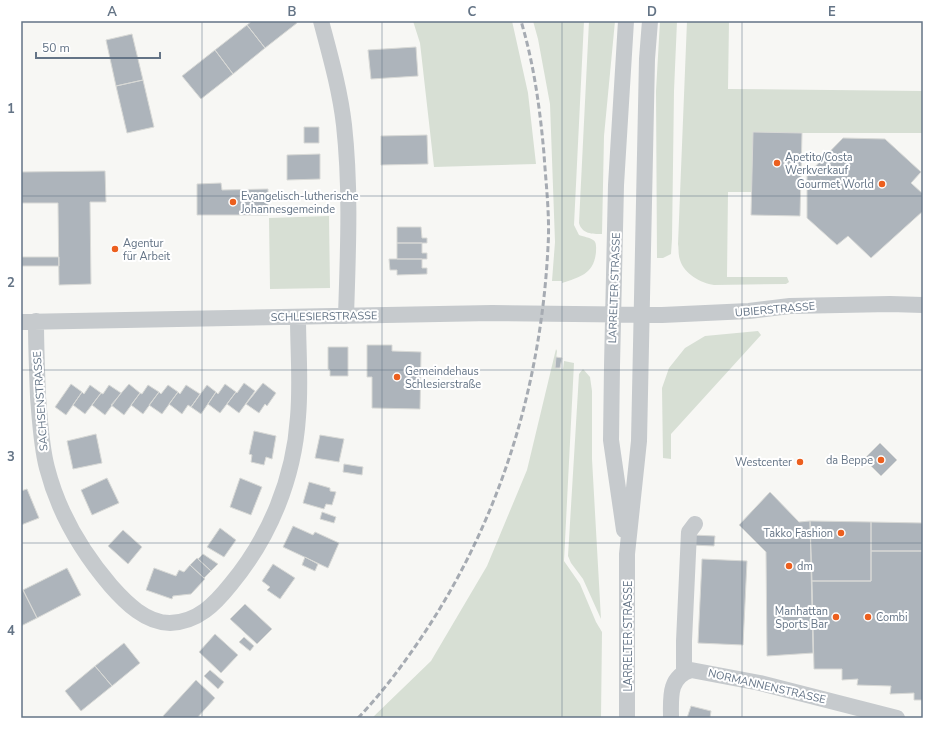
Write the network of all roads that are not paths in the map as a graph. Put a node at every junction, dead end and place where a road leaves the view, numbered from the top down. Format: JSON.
{"nodes":[{"id":1,"x":321,"y":21,"type":"edge"},
{"id":2,"x":626,"y":21,"type":"edge"},
{"id":3,"x":650,"y":21,"type":"edge"},
{"id":4,"x":923,"y":304,"type":"edge"},
{"id":5,"x":627,"y":315,"type":"junction"},
{"id":6,"x":346,"y":316,"type":"junction"},
{"id":7,"x":298,"y":317,"type":"junction"},
{"id":8,"x":28,"y":322,"type":"edge"},
{"id":9,"x":695,"y":524,"type":"dead end"},
{"id":10,"x":628,"y":554,"type":"junction"},
{"id":11,"x":684,"y":673,"type":"junction"},
{"id":12,"x":627,"y":718,"type":"edge"},
{"id":13,"x":671,"y":718,"type":"edge"},
{"id":14,"x":897,"y":718,"type":"edge"}],
"edges":[{"from":1,"to":6,"type":"street"},
{"from":2,"to":5,"type":"street","name":"LARRELTER STRASSE"},
{"from":3,"to":5,"type":"street","name":"LARRELTER STRASSE"},
{"from":4,"to":5,"type":"street","name":"UBIERSTRASSE"},
{"from":5,"to":6,"type":"street","name":"SCHLESIERSTRASSE"},
{"from":5,"to":10,"type":"street","name":"LARRELTER STRASSE"},
{"from":5,"to":10,"type":"street","name":"LARRELTER STRASSE"},
{"from":6,"to":7,"type":"street","name":"SCHLESIERSTRASSE"},
{"from":7,"to":8,"type":"street","name":"SCHLESIERSTRASSE"},
{"from":7,"to":8,"type":"street","name":"SACHSENSTRASSE"},
{"from":9,"to":11,"type":"street"},
{"from":10,"to":12,"type":"street","name":"LARRELTER STRASSE"},
{"from":11,"to":13,"type":"street"},
{"from":11,"to":14,"type":"street","name":"NORMANNENSTRASSE"}]}
